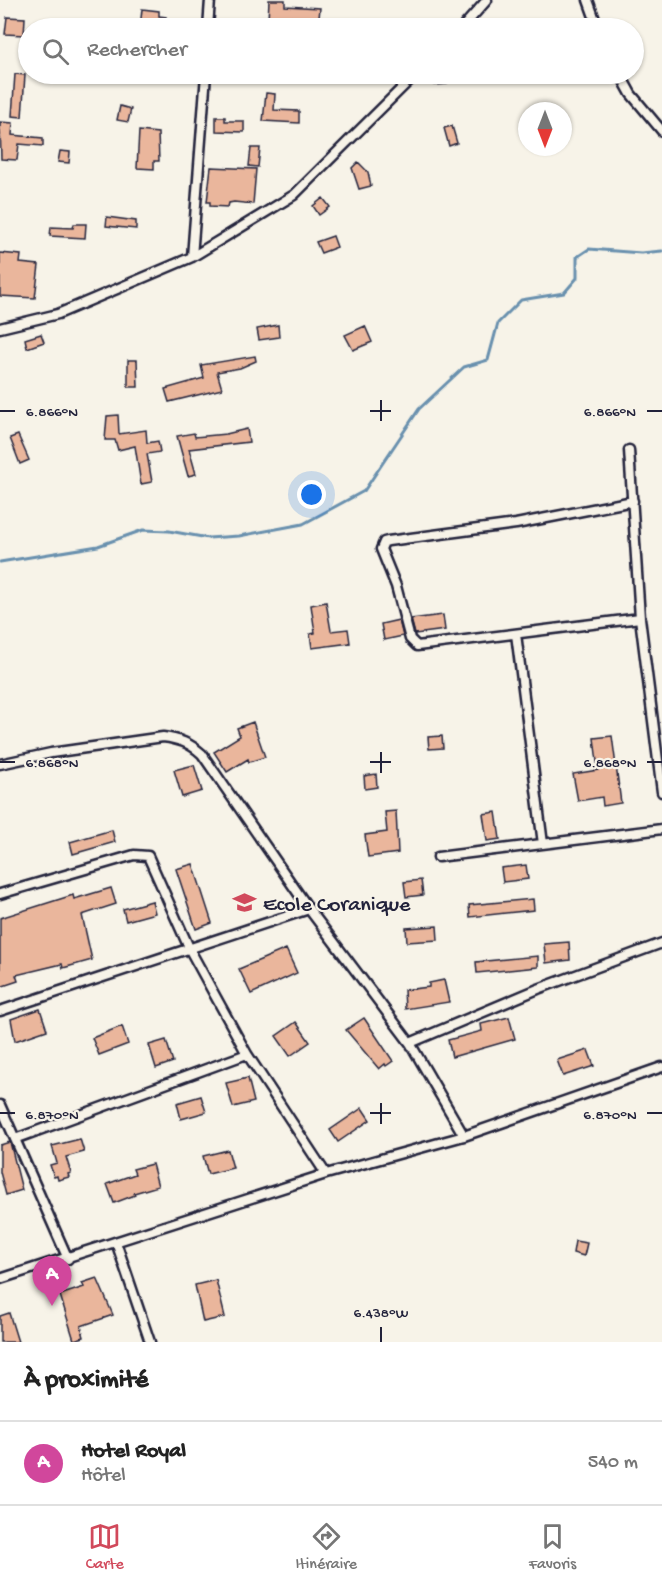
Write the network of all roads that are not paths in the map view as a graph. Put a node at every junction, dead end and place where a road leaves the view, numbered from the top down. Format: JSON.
{"nodes":[{"id":1,"x":210,"y":0,"type":"edge"},
{"id":2,"x":487,"y":0,"type":"edge"},
{"id":3,"x":588,"y":0,"type":"edge"},
{"id":4,"x":209,"y":18,"type":"edge"},
{"id":5,"x":471,"y":18,"type":"edge"},
{"id":6,"x":594,"y":18,"type":"edge"},
{"id":7,"x":205,"y":84,"type":"edge"},
{"id":8,"x":406,"y":84,"type":"edge"},
{"id":9,"x":626,"y":84,"type":"edge"},
{"id":10,"x":662,"y":123,"type":"edge"},
{"id":11,"x":662,"y":131,"type":"edge"},
{"id":12,"x":192,"y":257,"type":"junction"},
{"id":13,"x":0,"y":328,"type":"edge"},
{"id":14,"x":629,"y":450,"type":"dead end"},
{"id":15,"x":633,"y":501,"type":"junction"},
{"id":16,"x":640,"y":618,"type":"junction"},
{"id":17,"x":516,"y":634,"type":"junction"},
{"id":18,"x":659,"y":749,"type":"edge"},
{"id":19,"x":0,"y":764,"type":"edge"},
{"id":20,"x":662,"y":792,"type":"edge"},
{"id":21,"x":662,"y":829,"type":"edge"},
{"id":22,"x":543,"y":844,"type":"junction"},
{"id":23,"x":438,"y":857,"type":"dead end"},
{"id":24,"x":0,"y":894,"type":"edge"},
{"id":25,"x":309,"y":909,"type":"junction"},
{"id":26,"x":662,"y":943,"type":"edge"},
{"id":27,"x":190,"y":950,"type":"junction"},
{"id":28,"x":0,"y":1011,"type":"edge"},
{"id":29,"x":410,"y":1043,"type":"junction"},
{"id":30,"x":247,"y":1054,"type":"junction"},
{"id":31,"x":662,"y":1067,"type":"edge"},
{"id":32,"x":0,"y":1105,"type":"edge"},
{"id":33,"x":464,"y":1136,"type":"junction"},
{"id":34,"x":15,"y":1139,"type":"junction"},
{"id":35,"x":326,"y":1174,"type":"junction"},
{"id":36,"x":116,"y":1242,"type":"junction"},
{"id":37,"x":68,"y":1259,"type":"junction"},
{"id":38,"x":0,"y":1279,"type":"edge"},
{"id":39,"x":150,"y":1342,"type":"edge"}],
"edges":[{"from":1,"to":4,"type":"street"},
{"from":2,"to":5,"type":"street"},
{"from":3,"to":6,"type":"street"},
{"from":7,"to":12,"type":"street"},
{"from":8,"to":12,"type":"street"},
{"from":9,"to":11,"type":"street"},
{"from":10,"to":11,"type":"street"},
{"from":12,"to":13,"type":"street"},
{"from":14,"to":15,"type":"street"},
{"from":15,"to":16,"type":"street"},
{"from":15,"to":17,"type":"street"},
{"from":16,"to":17,"type":"street"},
{"from":16,"to":18,"type":"street"},
{"from":17,"to":22,"type":"street"},
{"from":18,"to":20,"type":"street"},
{"from":19,"to":25,"type":"street"},
{"from":21,"to":22,"type":"street"},
{"from":22,"to":23,"type":"street"},
{"from":24,"to":27,"type":"street"},
{"from":25,"to":27,"type":"street"},
{"from":25,"to":29,"type":"street"},
{"from":26,"to":29,"type":"street"},
{"from":27,"to":28,"type":"street"},
{"from":27,"to":30,"type":"street"},
{"from":29,"to":33,"type":"street"},
{"from":30,"to":34,"type":"street"},
{"from":30,"to":35,"type":"street"},
{"from":31,"to":33,"type":"street"},
{"from":32,"to":34,"type":"street"},
{"from":33,"to":35,"type":"street"},
{"from":34,"to":37,"type":"street"},
{"from":35,"to":36,"type":"street"},
{"from":36,"to":37,"type":"street"},
{"from":36,"to":39,"type":"street"},
{"from":37,"to":38,"type":"street"}]}
